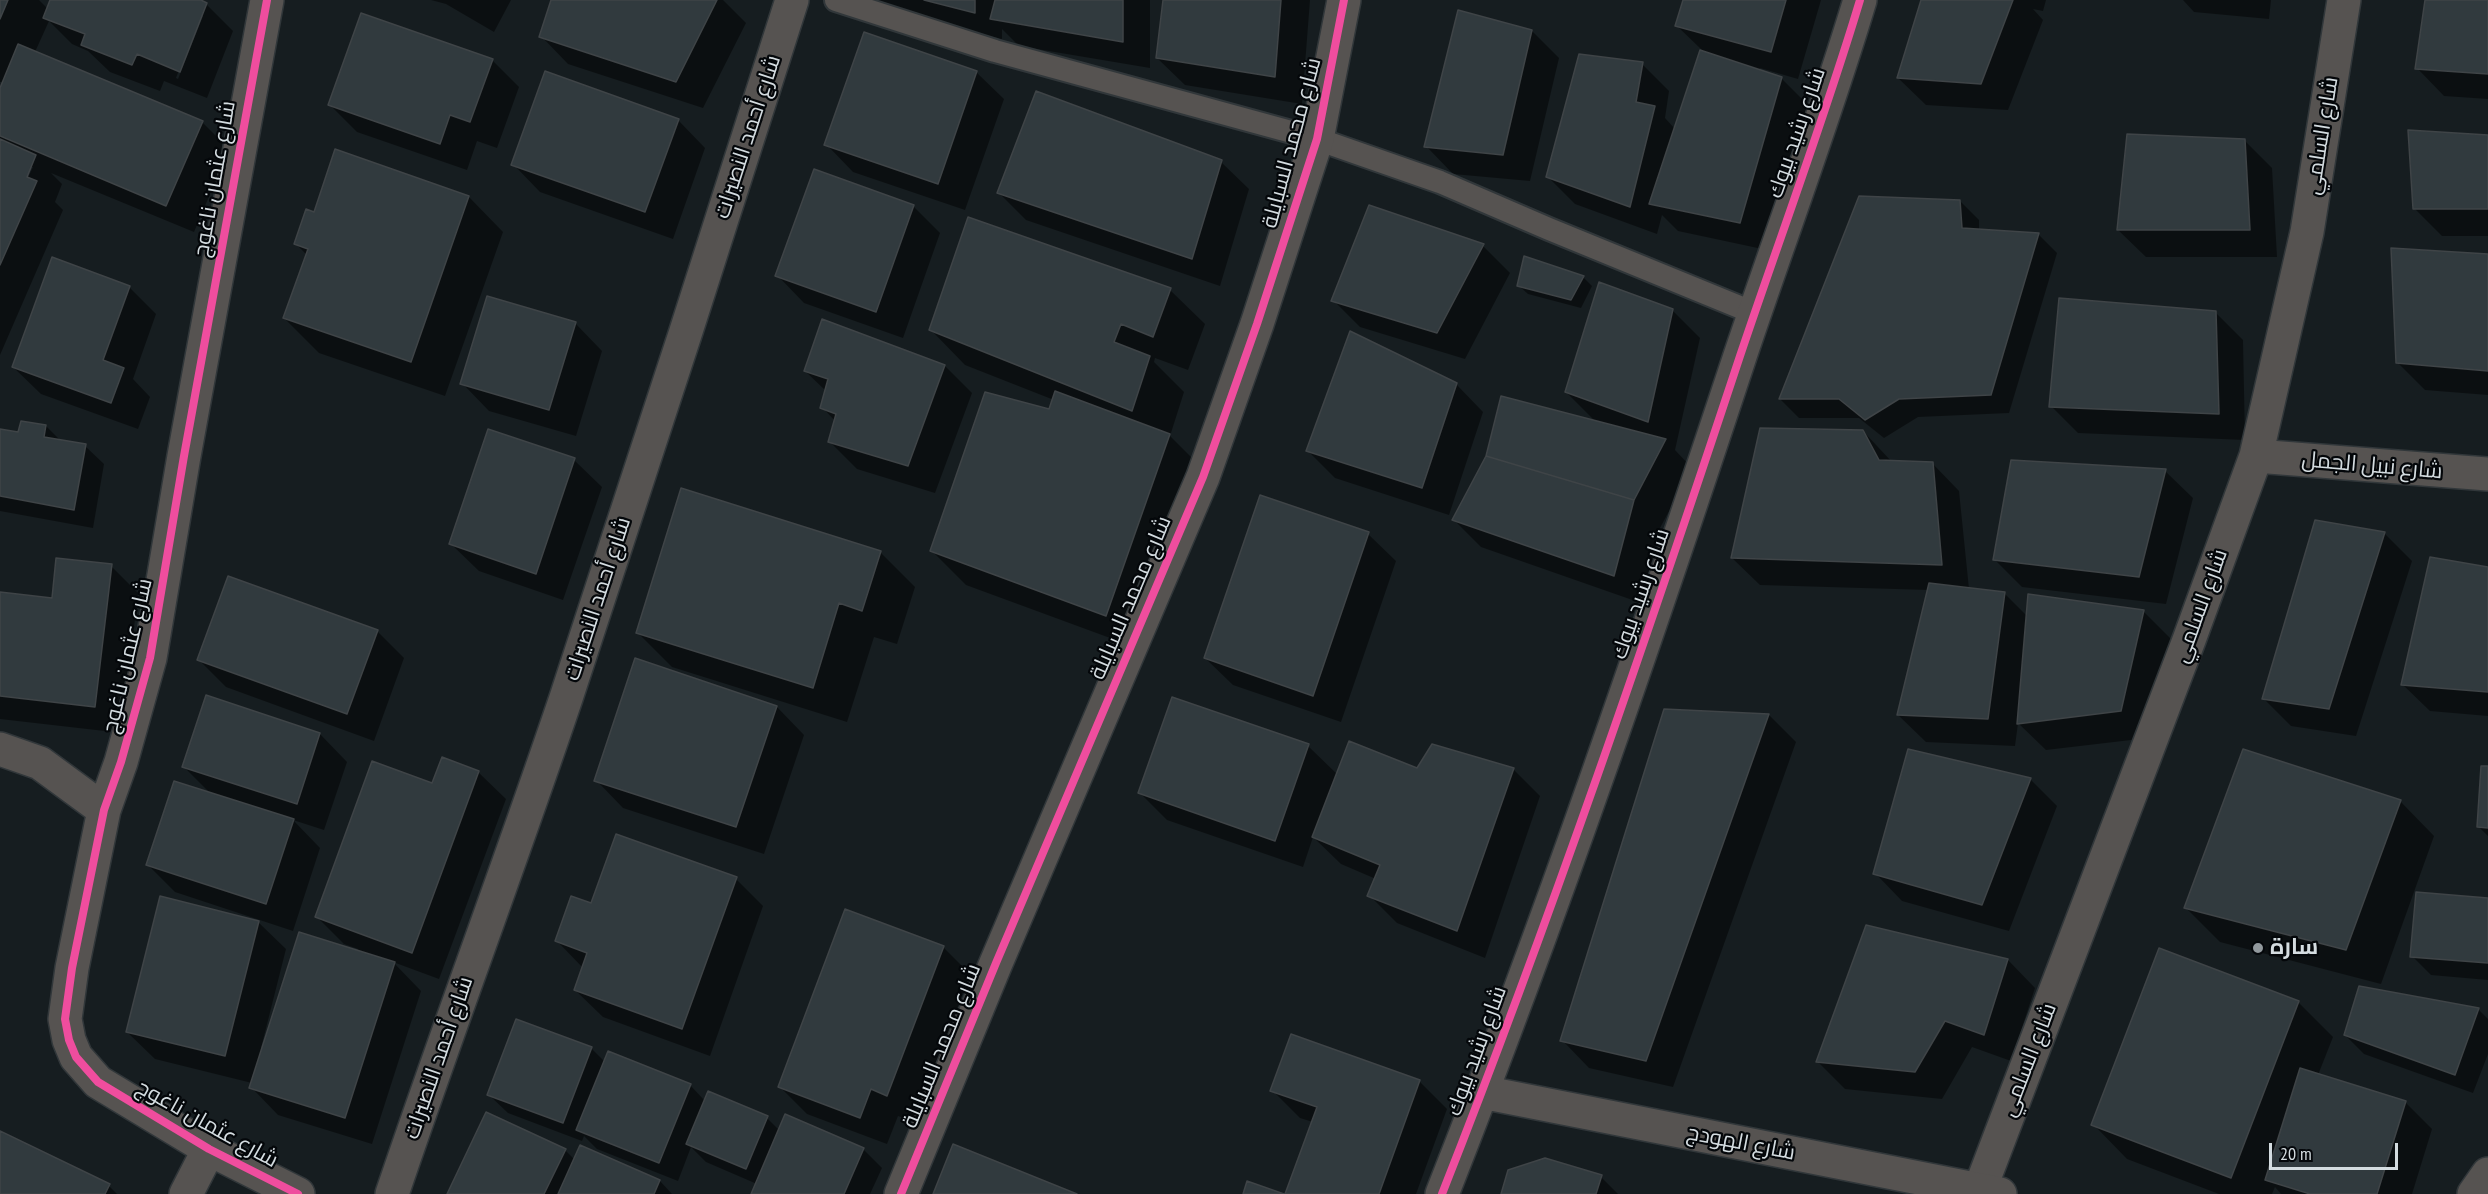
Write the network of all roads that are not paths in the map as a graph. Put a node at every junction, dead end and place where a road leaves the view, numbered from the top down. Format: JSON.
{"nodes":[{"id":1,"x":267,"y":0,"type":"edge"},
{"id":2,"x":792,"y":0,"type":"edge"},
{"id":3,"x":836,"y":0,"type":"edge"},
{"id":4,"x":1344,"y":0,"type":"edge"},
{"id":5,"x":1860,"y":0,"type":"edge"},
{"id":6,"x":2344,"y":0,"type":"edge"},
{"id":7,"x":1317,"y":139,"type":"junction"},
{"id":8,"x":1754,"y":313,"type":"junction"},
{"id":9,"x":2256,"y":456,"type":"junction"},
{"id":10,"x":2488,"y":474,"type":"edge"},
{"id":11,"x":0,"y":749,"type":"edge"},
{"id":12,"x":104,"y":810,"type":"junction"},
{"id":13,"x":1482,"y":1092,"type":"junction"},
{"id":14,"x":209,"y":1149,"type":"junction"},
{"id":15,"x":2488,"y":1174,"type":"edge"},
{"id":16,"x":1990,"y":1192,"type":"edge"},
{"id":17,"x":186,"y":1194,"type":"edge"},
{"id":18,"x":298,"y":1194,"type":"edge"},
{"id":19,"x":392,"y":1194,"type":"edge"},
{"id":20,"x":901,"y":1194,"type":"edge"},
{"id":21,"x":1442,"y":1194,"type":"edge"},
{"id":22,"x":2474,"y":1194,"type":"edge"}],
"edges":[{"from":1,"to":12,"type":"street","name":"شارع عثمان ناغوج"},
{"from":2,"to":19,"type":"street","name":"شارع أحمد النصيرات"},
{"from":3,"to":7,"type":"lane"},
{"from":4,"to":7,"type":"street","name":"شارع محمد السبايلة"},
{"from":5,"to":8,"type":"street","name":"شارع رشيد بيوك"},
{"from":6,"to":9,"type":"street","name":"شارع السلمي"},
{"from":7,"to":8,"type":"lane"},
{"from":7,"to":20,"type":"street","name":"شارع محمد السبايلة"},
{"from":8,"to":13,"type":"street","name":"شارع رشيد بيوك"},
{"from":9,"to":10,"type":"street","name":"شارع نبيل الجمل"},
{"from":9,"to":16,"type":"street","name":"شارع السلمي"},
{"from":11,"to":12,"type":"street"},
{"from":12,"to":14,"type":"street","name":"شارع عثمان ناغوج"},
{"from":13,"to":16,"type":"street","name":"شارع الهودج"},
{"from":13,"to":21,"type":"street","name":"شارع رشيد بيوك"},
{"from":14,"to":17,"type":"street"},
{"from":14,"to":18,"type":"street","name":"شارع عثمان ناغوج"},
{"from":15,"to":22,"type":"street"}]}
